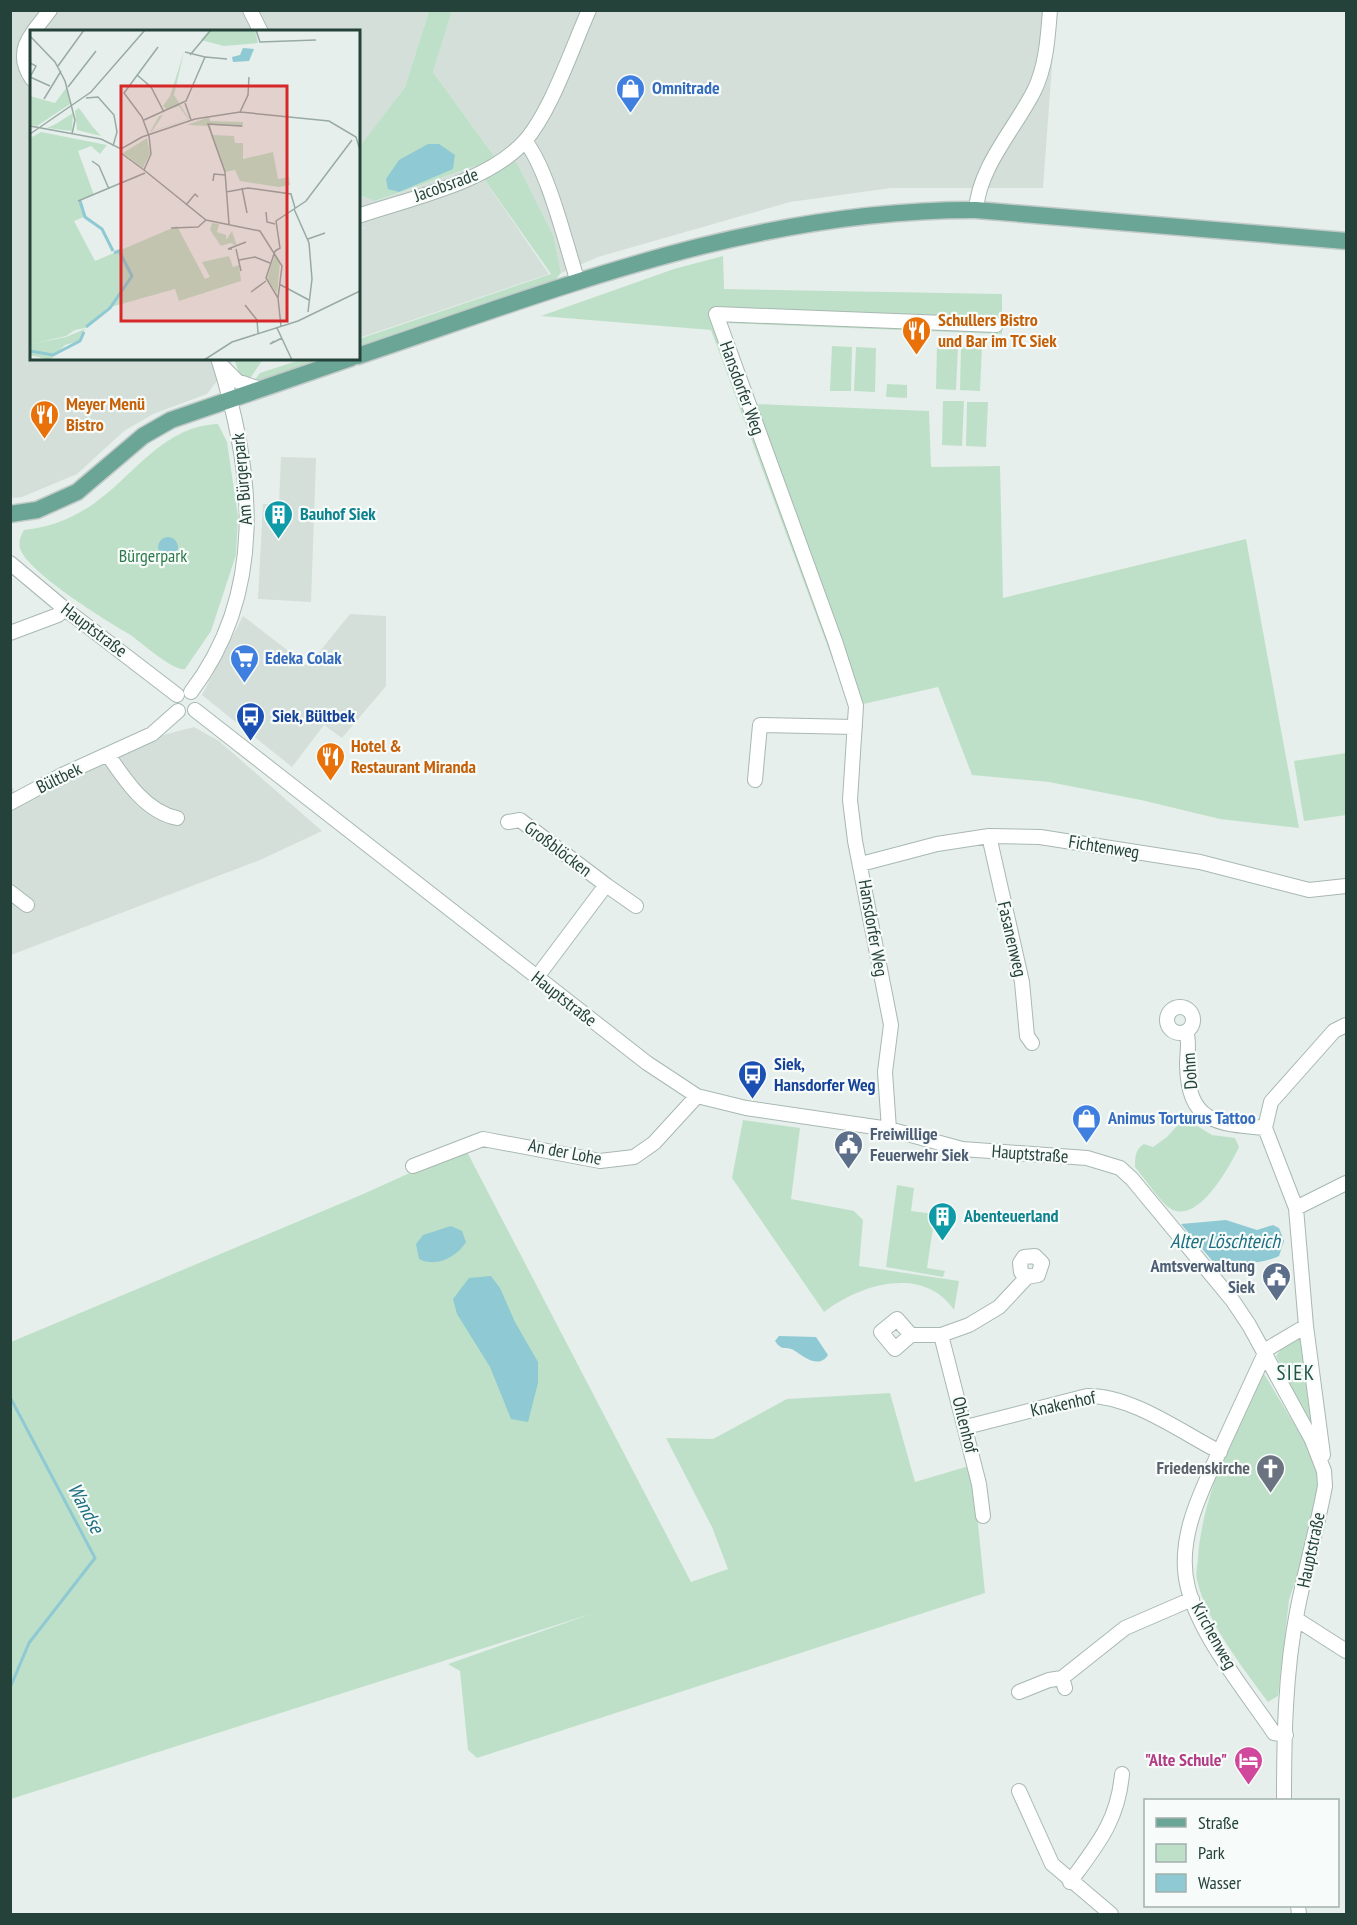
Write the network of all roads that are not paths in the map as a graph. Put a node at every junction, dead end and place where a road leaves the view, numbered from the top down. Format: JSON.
{"nodes":[{"id":1,"x":50,"y":10,"type":"edge"},
{"id":2,"x":249,"y":10,"type":"edge"},
{"id":3,"x":589,"y":10,"type":"edge"},
{"id":4,"x":1050,"y":10,"type":"edge"},
{"id":5,"x":34,"y":30,"type":"edge"},
{"id":6,"x":260,"y":30,"type":"edge"},
{"id":7,"x":30,"y":38,"type":"edge"},
{"id":8,"x":30,"y":76,"type":"edge"},
{"id":9,"x":525,"y":141,"type":"junction"},
{"id":10,"x":976,"y":210,"type":"junction"},
{"id":11,"x":360,"y":215,"type":"edge"},
{"id":12,"x":1347,"y":241,"type":"edge"},
{"id":13,"x":578,"y":282,"type":"junction"},
{"id":14,"x":996,"y":325,"type":"dead end"},
{"id":15,"x":360,"y":355,"type":"edge"},
{"id":16,"x":345,"y":360,"type":"edge"},
{"id":17,"x":219,"y":362,"type":"edge"},
{"id":18,"x":260,"y":389,"type":"junction"},
{"id":19,"x":231,"y":399,"type":"junction"},
{"id":20,"x":10,"y":514,"type":"edge"},
{"id":21,"x":10,"y":563,"type":"edge"},
{"id":22,"x":64,"y":609,"type":"junction"},
{"id":23,"x":10,"y":633,"type":"edge"},
{"id":24,"x":184,"y":693,"type":"junction"},
{"id":25,"x":195,"y":710,"type":"junction"},
{"id":26,"x":178,"y":711,"type":"junction"},
{"id":27,"x":855,"y":727,"type":"junction"},
{"id":28,"x":108,"y":755,"type":"junction"},
{"id":29,"x":755,"y":780,"type":"dead end"},
{"id":30,"x":10,"y":802,"type":"edge"},
{"id":31,"x":177,"y":818,"type":"dead end"},
{"id":32,"x":508,"y":822,"type":"dead end"},
{"id":33,"x":988,"y":836,"type":"junction"},
{"id":34,"x":861,"y":864,"type":"junction"},
{"id":35,"x":606,"y":885,"type":"junction"},
{"id":36,"x":1347,"y":886,"type":"edge"},
{"id":37,"x":10,"y":892,"type":"edge"},
{"id":38,"x":27,"y":905,"type":"dead end"},
{"id":39,"x":636,"y":906,"type":"dead end"},
{"id":40,"x":537,"y":977,"type":"junction"},
{"id":41,"x":1347,"y":1025,"type":"edge"},
{"id":42,"x":1186,"y":1032,"type":"dead end"},
{"id":43,"x":1032,"y":1043,"type":"dead end"},
{"id":44,"x":697,"y":1096,"type":"junction"},
{"id":45,"x":1265,"y":1128,"type":"junction"},
{"id":46,"x":889,"y":1129,"type":"junction"},
{"id":47,"x":413,"y":1166,"type":"dead end"},
{"id":48,"x":1347,"y":1183,"type":"edge"},
{"id":49,"x":1296,"y":1208,"type":"junction"},
{"id":50,"x":1027,"y":1277,"type":"dead end"},
{"id":51,"x":1306,"y":1326,"type":"junction"},
{"id":52,"x":911,"y":1335,"type":"dead end"},
{"id":53,"x":941,"y":1335,"type":"junction"},
{"id":54,"x":1264,"y":1352,"type":"junction"},
{"id":55,"x":966,"y":1427,"type":"junction"},
{"id":56,"x":1220,"y":1452,"type":"junction"},
{"id":57,"x":1325,"y":1464,"type":"dead end"},
{"id":58,"x":983,"y":1516,"type":"dead end"},
{"id":59,"x":1192,"y":1599,"type":"junction"},
{"id":60,"x":1296,"y":1619,"type":"junction"},
{"id":61,"x":1347,"y":1651,"type":"edge"},
{"id":62,"x":1019,"y":1692,"type":"dead end"},
{"id":63,"x":1286,"y":1735,"type":"junction"},
{"id":64,"x":1122,"y":1774,"type":"dead end"},
{"id":65,"x":1019,"y":1791,"type":"dead end"},
{"id":66,"x":1284,"y":1799,"type":"edge"},
{"id":67,"x":1071,"y":1882,"type":"junction"},
{"id":68,"x":1111,"y":1914,"type":"edge"}],
"edges":[{"from":1,"to":5,"type":"street"},
{"from":2,"to":6,"type":"street"},
{"from":3,"to":9,"type":"street","name":"Jacobsrade"},
{"from":4,"to":10,"type":"street"},
{"from":7,"to":8,"type":"street"},
{"from":9,"to":11,"type":"street","name":"Jacobsrade"},
{"from":9,"to":13,"type":"street"},
{"from":10,"to":12,"type":"main road"},
{"from":10,"to":13,"type":"main road"},
{"from":13,"to":15,"type":"main road"},
{"from":14,"to":27,"type":"street","name":"Hansdorfer Weg"},
{"from":16,"to":18,"type":"main road"},
{"from":17,"to":18,"type":"street"},
{"from":17,"to":19,"type":"street"},
{"from":18,"to":19,"type":"main road"},
{"from":19,"to":20,"type":"main road"},
{"from":19,"to":24,"type":"street","name":"Am Bürgerpark"},
{"from":21,"to":22,"type":"street","name":"Hauptstraße"},
{"from":22,"to":23,"type":"street"},
{"from":22,"to":24,"type":"street","name":"Hauptstraße"},
{"from":24,"to":25,"type":"street"},
{"from":24,"to":26,"type":"street"},
{"from":25,"to":26,"type":"street"},
{"from":25,"to":40,"type":"street","name":"Hauptstraße"},
{"from":26,"to":28,"type":"street","name":"Bültbek"},
{"from":27,"to":29,"type":"street"},
{"from":27,"to":34,"type":"street","name":"Hansdorfer Weg"},
{"from":28,"to":30,"type":"street","name":"Bültbek"},
{"from":28,"to":31,"type":"street"},
{"from":32,"to":35,"type":"street","name":"Großblöcken"},
{"from":33,"to":34,"type":"street","name":"Fichtenweg"},
{"from":33,"to":36,"type":"street","name":"Fichtenweg"},
{"from":33,"to":43,"type":"street","name":"Fasanenweg"},
{"from":34,"to":46,"type":"street","name":"Hansdorfer Weg"},
{"from":35,"to":39,"type":"street","name":"Großblöcken"},
{"from":35,"to":40,"type":"street","name":"Großblöcken"},
{"from":37,"to":38,"type":"street"},
{"from":40,"to":44,"type":"street","name":"Hauptstraße"},
{"from":41,"to":45,"type":"street"},
{"from":42,"to":45,"type":"street","name":"Dohm"},
{"from":44,"to":46,"type":"street","name":"Hauptstraße"},
{"from":44,"to":47,"type":"street","name":"An der Lohe"},
{"from":45,"to":49,"type":"street"},
{"from":46,"to":54,"type":"street","name":"Hauptstraße"},
{"from":48,"to":49,"type":"street"},
{"from":49,"to":51,"type":"street"},
{"from":50,"to":53,"type":"street"},
{"from":51,"to":54,"type":"street"},
{"from":51,"to":57,"type":"street"},
{"from":52,"to":53,"type":"street"},
{"from":53,"to":55,"type":"street","name":"Ohlenhof"},
{"from":54,"to":56,"type":"street","name":"Kirchenweg"},
{"from":54,"to":60,"type":"street","name":"Hauptstraße"},
{"from":55,"to":56,"type":"street","name":"Knakenhof"},
{"from":55,"to":58,"type":"street","name":"Ohlenhof"},
{"from":56,"to":59,"type":"street","name":"Kirchenweg"},
{"from":59,"to":62,"type":"street"},
{"from":59,"to":63,"type":"street","name":"Kirchenweg"},
{"from":60,"to":61,"type":"street"},
{"from":60,"to":63,"type":"street","name":"Hauptstraße"},
{"from":63,"to":66,"type":"street","name":"Hauptstraße"},
{"from":64,"to":67,"type":"street"},
{"from":65,"to":67,"type":"street"},
{"from":67,"to":68,"type":"street"}]}
